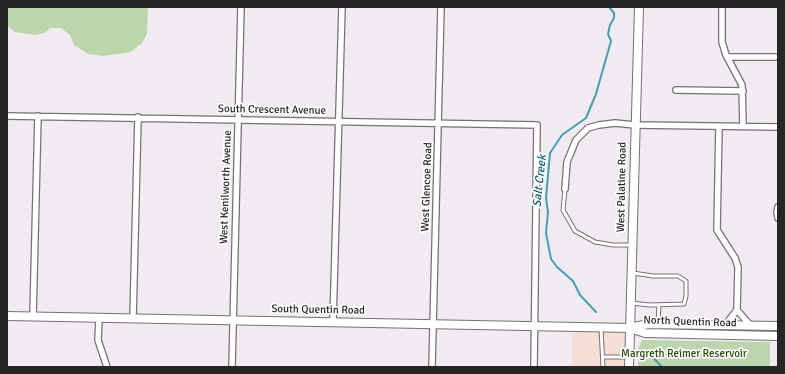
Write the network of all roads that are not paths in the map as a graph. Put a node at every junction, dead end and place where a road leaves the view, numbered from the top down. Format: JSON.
{"nodes":[{"id":1,"x":241,"y":7,"type":"edge"},
{"id":2,"x":342,"y":7,"type":"edge"},
{"id":3,"x":441,"y":7,"type":"edge"},
{"id":4,"x":639,"y":7,"type":"edge"},
{"id":5,"x":722,"y":7,"type":"edge"},
{"id":6,"x":727,"y":57,"type":"junction"},
{"id":7,"x":775,"y":57,"type":"dead end"},
{"id":8,"x":676,"y":90,"type":"dead end"},
{"id":9,"x":742,"y":91,"type":"junction"},
{"id":10,"x":7,"y":116,"type":"edge"},
{"id":11,"x":38,"y":116,"type":"junction"},
{"id":12,"x":138,"y":117,"type":"junction"},
{"id":13,"x":238,"y":120,"type":"junction"},
{"id":14,"x":339,"y":121,"type":"junction"},
{"id":15,"x":438,"y":122,"type":"junction"},
{"id":16,"x":635,"y":125,"type":"junction"},
{"id":17,"x":719,"y":126,"type":"junction"},
{"id":18,"x":743,"y":126,"type":"junction"},
{"id":19,"x":778,"y":127,"type":"edge"},
{"id":20,"x":565,"y":189,"type":"joint"},
{"id":21,"x":778,"y":207,"type":"edge"},
{"id":22,"x":778,"y":218,"type":"edge"},
{"id":23,"x":632,"y":245,"type":"junction"},
{"id":24,"x":631,"y":273,"type":"junction"},
{"id":25,"x":630,"y":303,"type":"junction"},
{"id":26,"x":659,"y":305,"type":"junction"},
{"id":27,"x":738,"y":310,"type":"junction"},
{"id":28,"x":7,"y":316,"type":"edge"},
{"id":29,"x":33,"y":316,"type":"junction"},
{"id":30,"x":99,"y":318,"type":"junction"},
{"id":31,"x":133,"y":319,"type":"junction"},
{"id":32,"x":233,"y":320,"type":"junction"},
{"id":33,"x":333,"y":321,"type":"junction"},
{"id":34,"x":433,"y":324,"type":"junction"},
{"id":35,"x":658,"y":324,"type":"junction"},
{"id":36,"x":726,"y":324,"type":"junction"},
{"id":37,"x":750,"y":325,"type":"junction"},
{"id":38,"x":535,"y":326,"type":"junction"},
{"id":39,"x":778,"y":326,"type":"edge"},
{"id":40,"x":601,"y":328,"type":"junction"},
{"id":41,"x":630,"y":328,"type":"junction"},
{"id":42,"x":778,"y":336,"type":"edge"},
{"id":43,"x":603,"y":357,"type":"junction"},
{"id":44,"x":629,"y":357,"type":"junction"},
{"id":45,"x":107,"y":367,"type":"edge"},
{"id":46,"x":232,"y":367,"type":"edge"},
{"id":47,"x":432,"y":367,"type":"edge"},
{"id":48,"x":534,"y":367,"type":"edge"},
{"id":49,"x":603,"y":367,"type":"edge"},
{"id":50,"x":629,"y":367,"type":"edge"}],
"edges":[{"from":1,"to":13,"type":"street","name":"West Kenilworth Avenue"},
{"from":2,"to":14,"type":"street"},
{"from":3,"to":15,"type":"street","name":"West Glencoe Road"},
{"from":4,"to":16,"type":"main road","name":"West Palatine Road"},
{"from":5,"to":6,"type":"street"},
{"from":6,"to":7,"type":"street"},
{"from":6,"to":9,"type":"street"},
{"from":8,"to":9,"type":"street"},
{"from":9,"to":18,"type":"street"},
{"from":10,"to":11,"type":"street","name":"South Crescent Avenue"},
{"from":11,"to":12,"type":"street","name":"South Crescent Avenue"},
{"from":11,"to":29,"type":"street"},
{"from":12,"to":13,"type":"street","name":"South Crescent Avenue"},
{"from":12,"to":31,"type":"street"},
{"from":13,"to":14,"type":"street","name":"South Crescent Avenue"},
{"from":13,"to":32,"type":"street","name":"West Kenilworth Avenue"},
{"from":14,"to":15,"type":"street","name":"South Crescent Avenue"},
{"from":14,"to":33,"type":"street"},
{"from":15,"to":34,"type":"street","name":"West Glencoe Road"},
{"from":15,"to":38,"type":"street","name":"South Crescent Avenue"},
{"from":16,"to":17,"type":"street"},
{"from":16,"to":20,"type":"street"},
{"from":16,"to":23,"type":"main road","name":"West Palatine Road"},
{"from":17,"to":18,"type":"street"},
{"from":17,"to":27,"type":"street"},
{"from":18,"to":19,"type":"street"},
{"from":20,"to":23,"type":"lane"},
{"from":21,"to":22,"type":"street"},
{"from":23,"to":24,"type":"main road","name":"West Palatine Road"},
{"from":24,"to":25,"type":"main road","name":"West Palatine Road"},
{"from":24,"to":26,"type":"lane"},
{"from":25,"to":26,"type":"lane"},
{"from":25,"to":41,"type":"main road","name":"West Palatine Road"},
{"from":26,"to":35,"type":"lane"},
{"from":27,"to":36,"type":"street"},
{"from":27,"to":37,"type":"street"},
{"from":28,"to":29,"type":"main road","name":"South Quentin Road"},
{"from":29,"to":30,"type":"main road","name":"South Quentin Road"},
{"from":30,"to":31,"type":"main road","name":"South Quentin Road"},
{"from":30,"to":45,"type":"street"},
{"from":31,"to":32,"type":"main road","name":"South Quentin Road"},
{"from":32,"to":33,"type":"main road","name":"South Quentin Road"},
{"from":32,"to":46,"type":"street","name":"West Kenilworth Avenue"},
{"from":33,"to":34,"type":"main road","name":"South Quentin Road"},
{"from":34,"to":38,"type":"main road","name":"South Quentin Road"},
{"from":34,"to":47,"type":"street","name":"West Glencoe Road"},
{"from":35,"to":36,"type":"main road","name":"North Quentin Road"},
{"from":35,"to":41,"type":"main road","name":"North Quentin Road"},
{"from":36,"to":37,"type":"main road","name":"North Quentin Road"},
{"from":37,"to":39,"type":"main road","name":"North Quentin Road"},
{"from":38,"to":40,"type":"main road","name":"South Quentin Road"},
{"from":38,"to":48,"type":"street"},
{"from":40,"to":41,"type":"main road","name":"South Quentin Road"},
{"from":40,"to":43,"type":"lane"},
{"from":41,"to":42,"type":"main road","name":"North Quentin Road"},
{"from":41,"to":44,"type":"main road","name":"West Palatine Road"},
{"from":43,"to":44,"type":"lane"},
{"from":43,"to":49,"type":"lane"},
{"from":44,"to":50,"type":"main road","name":"West Palatine Road"}]}
